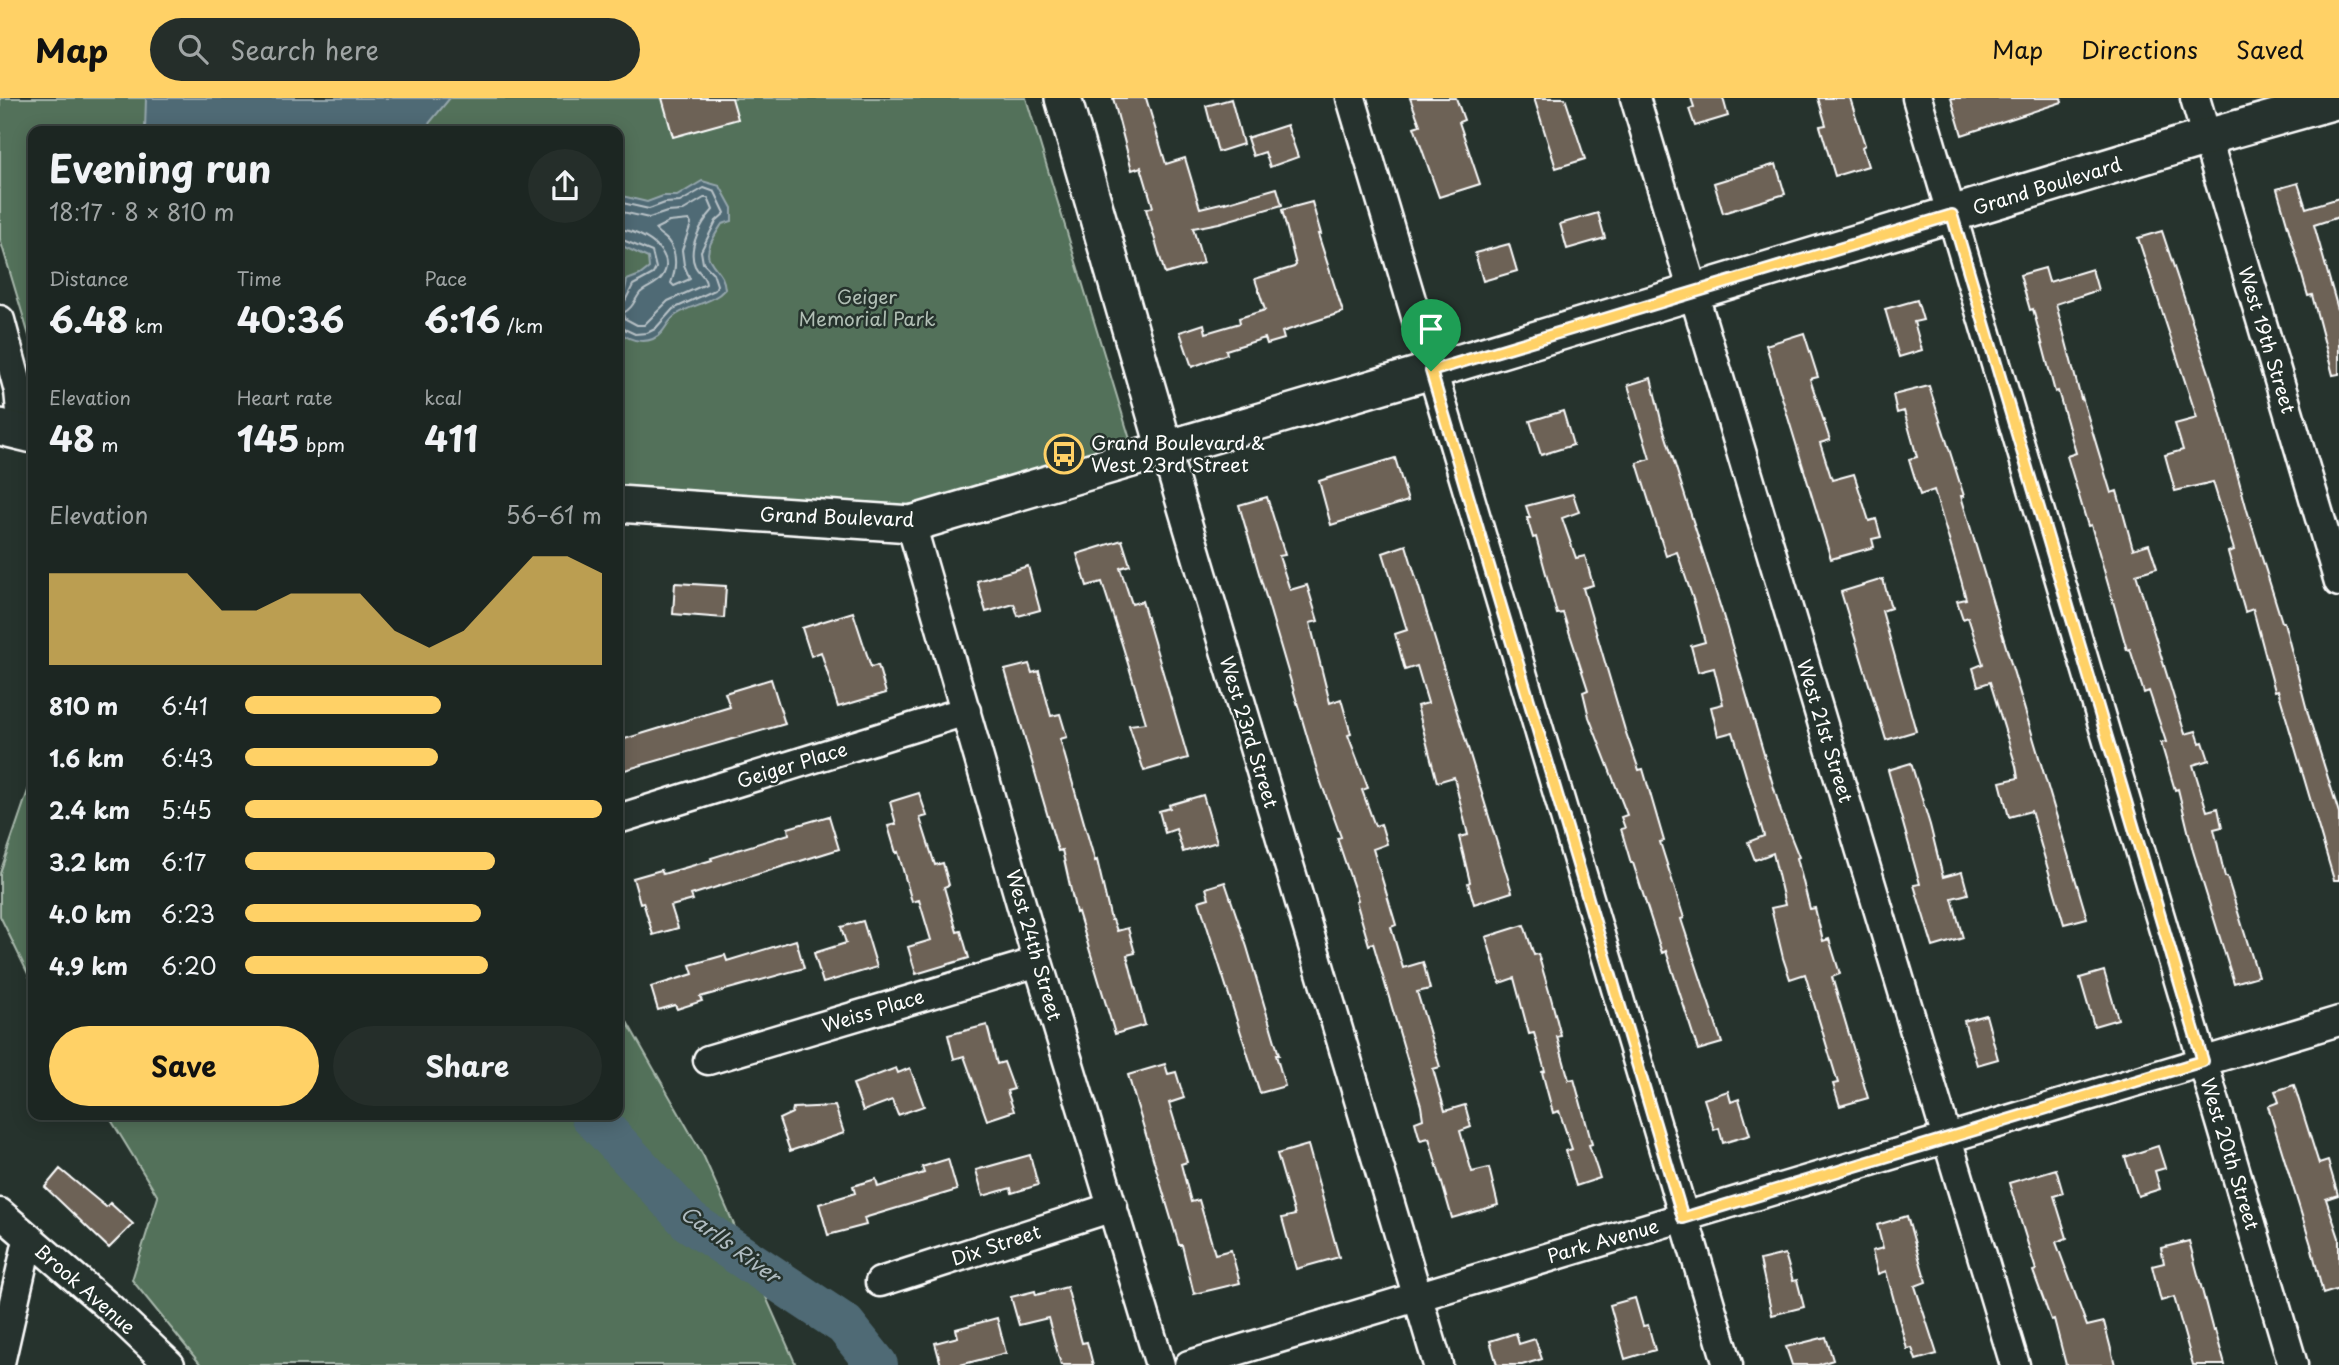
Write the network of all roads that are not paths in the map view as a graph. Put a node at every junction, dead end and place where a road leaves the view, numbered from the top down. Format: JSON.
{"nodes":[{"id":1,"x":1063,"y":98,"type":"edge"},
{"id":2,"x":1351,"y":98,"type":"edge"},
{"id":3,"x":1635,"y":98,"type":"edge"},
{"id":4,"x":1917,"y":98,"type":"edge"},
{"id":5,"x":2195,"y":98,"type":"edge"},
{"id":6,"x":2339,"y":100,"type":"edge"},
{"id":7,"x":2207,"y":137,"type":"junction"},
{"id":8,"x":1952,"y":215,"type":"junction"},
{"id":9,"x":1691,"y":292,"type":"junction"},
{"id":10,"x":0,"y":320,"type":"edge"},
{"id":11,"x":1431,"y":371,"type":"junction"},
{"id":12,"x":19,"y":431,"type":"edge"},
{"id":13,"x":1165,"y":449,"type":"junction"},
{"id":14,"x":623,"y":504,"type":"edge"},
{"id":15,"x":911,"y":524,"type":"junction"},
{"id":16,"x":2339,"y":582,"type":"edge"},
{"id":17,"x":966,"y":711,"type":"junction"},
{"id":18,"x":623,"y":816,"type":"edge"},
{"id":19,"x":1038,"y":962,"type":"junction"},
{"id":20,"x":2339,"y":1021,"type":"edge"},
{"id":21,"x":708,"y":1060,"type":"dead end"},
{"id":22,"x":2203,"y":1061,"type":"junction"},
{"id":23,"x":1949,"y":1139,"type":"junction"},
{"id":24,"x":1113,"y":1208,"type":"junction"},
{"id":25,"x":0,"y":1213,"type":"edge"},
{"id":26,"x":1683,"y":1218,"type":"junction"},
{"id":27,"x":29,"y":1240,"type":"junction"},
{"id":28,"x":880,"y":1282,"type":"dead end"},
{"id":29,"x":1417,"y":1296,"type":"junction"},
{"id":30,"x":0,"y":1363,"type":"edge"},
{"id":31,"x":170,"y":1365,"type":"edge"},
{"id":32,"x":1160,"y":1365,"type":"edge"},
{"id":33,"x":1189,"y":1365,"type":"edge"},
{"id":34,"x":1438,"y":1365,"type":"edge"},
{"id":35,"x":1728,"y":1365,"type":"edge"},
{"id":36,"x":2015,"y":1365,"type":"edge"},
{"id":37,"x":2293,"y":1365,"type":"edge"}],
"edges":[{"from":1,"to":13,"type":"street","name":"West 23rd Street"},
{"from":2,"to":11,"type":"street"},
{"from":3,"to":9,"type":"street","name":"West 21st Street"},
{"from":4,"to":8,"type":"street","name":"West 20th Street"},
{"from":5,"to":7,"type":"street","name":"West 19th Street"},
{"from":6,"to":7,"type":"street","name":"Grand Boulevard"},
{"from":7,"to":8,"type":"street","name":"Grand Boulevard"},
{"from":7,"to":16,"type":"street","name":"West 19th Street"},
{"from":8,"to":9,"type":"street","name":"Grand Boulevard"},
{"from":8,"to":22,"type":"street","name":"West 20th Street"},
{"from":9,"to":11,"type":"street","name":"Grand Boulevard"},
{"from":9,"to":23,"type":"street","name":"West 21st Street"},
{"from":10,"to":12,"type":"street"},
{"from":11,"to":13,"type":"street","name":"Grand Boulevard"},
{"from":11,"to":26,"type":"street"},
{"from":13,"to":15,"type":"street","name":"Grand Boulevard"},
{"from":13,"to":29,"type":"street","name":"West 23rd Street"},
{"from":14,"to":15,"type":"street","name":"Grand Boulevard"},
{"from":15,"to":17,"type":"street","name":"West 24th Street"},
{"from":17,"to":18,"type":"street","name":"Geiger Place"},
{"from":17,"to":19,"type":"street","name":"West 24th Street"},
{"from":19,"to":21,"type":"street","name":"Weiss Place"},
{"from":19,"to":24,"type":"street","name":"West 24th Street"},
{"from":20,"to":22,"type":"street","name":"Park Avenue"},
{"from":22,"to":23,"type":"street","name":"Park Avenue"},
{"from":22,"to":37,"type":"street","name":"West 20th Street"},
{"from":23,"to":26,"type":"street","name":"Park Avenue"},
{"from":23,"to":36,"type":"street","name":"West 21st Street"},
{"from":24,"to":28,"type":"street","name":"Dix Street"},
{"from":24,"to":32,"type":"street","name":"West 24th Street"},
{"from":25,"to":27,"type":"street","name":"Brook Avenue"},
{"from":26,"to":29,"type":"street","name":"Park Avenue"},
{"from":26,"to":35,"type":"street"},
{"from":27,"to":30,"type":"street"},
{"from":27,"to":31,"type":"street","name":"Brook Avenue"},
{"from":29,"to":33,"type":"street","name":"Park Avenue"},
{"from":29,"to":34,"type":"street","name":"West 23rd Street"}]}
